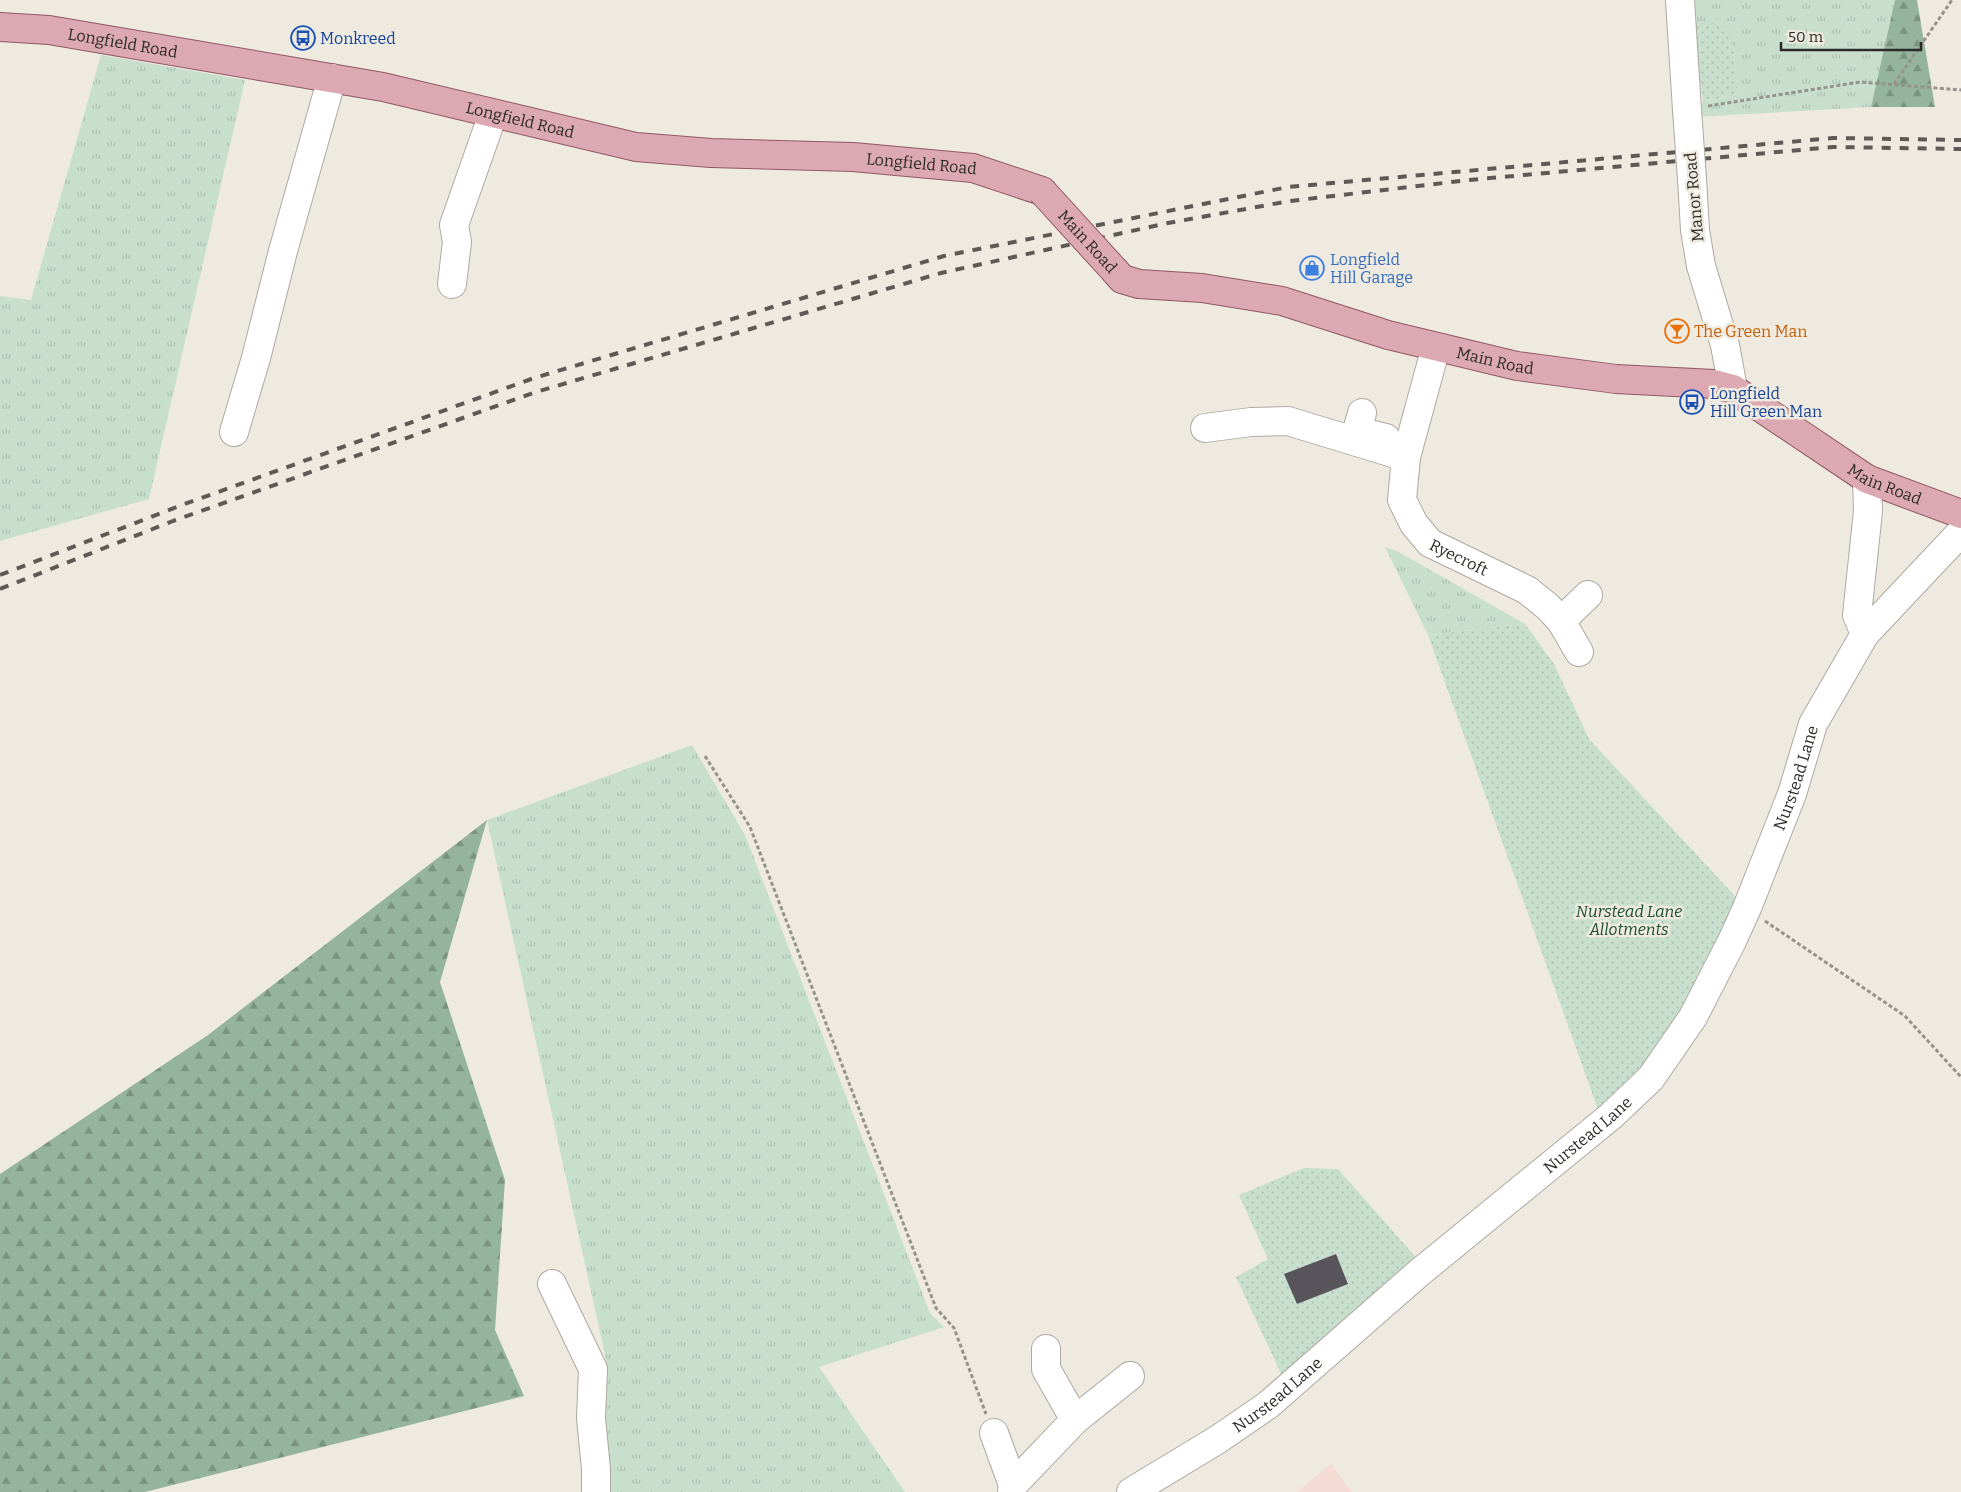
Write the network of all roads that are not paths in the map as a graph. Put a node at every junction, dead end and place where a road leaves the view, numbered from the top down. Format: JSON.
{"nodes":[{"id":1,"x":1680,"y":0,"type":"edge"},
{"id":2,"x":0,"y":27,"type":"edge"},
{"id":3,"x":332,"y":78,"type":"junction"},
{"id":4,"x":493,"y":114,"type":"junction"},
{"id":5,"x":1042,"y":191,"type":"joint"},
{"id":6,"x":452,"y":284,"type":"dead end"},
{"id":7,"x":1436,"y":347,"type":"junction"},
{"id":8,"x":1733,"y":389,"type":"junction"},
{"id":9,"x":1362,"y":413,"type":"dead end"},
{"id":10,"x":1205,"y":428,"type":"dead end"},
{"id":11,"x":234,"y":432,"type":"dead end"},
{"id":12,"x":1408,"y":450,"type":"junction"},
{"id":13,"x":1867,"y":479,"type":"junction"},
{"id":14,"x":1961,"y":514,"type":"edge"},
{"id":15,"x":1961,"y":532,"type":"edge"},
{"id":16,"x":1588,"y":596,"type":"dead end"},
{"id":17,"x":1561,"y":621,"type":"junction"},
{"id":18,"x":1865,"y":634,"type":"junction"},
{"id":19,"x":1579,"y":652,"type":"dead end"},
{"id":20,"x":552,"y":1284,"type":"dead end"},
{"id":21,"x":1046,"y":1349,"type":"dead end"},
{"id":22,"x":1130,"y":1376,"type":"dead end"},
{"id":23,"x":1075,"y":1420,"type":"junction"},
{"id":24,"x":994,"y":1433,"type":"road end"},
{"id":25,"x":1013,"y":1489,"type":"edge"},
{"id":26,"x":596,"y":1492,"type":"edge"},
{"id":27,"x":1131,"y":1492,"type":"edge"}],
"edges":[{"from":1,"to":8,"type":"street","name":"Manor Road","bridge":true},
{"from":2,"to":3,"type":"main road","name":"Longfield Road"},
{"from":3,"to":4,"type":"main road","name":"Longfield Road"},
{"from":3,"to":11,"type":"street"},
{"from":4,"to":5,"type":"main road","name":"Longfield Road"},
{"from":4,"to":6,"type":"street"},
{"from":5,"to":7,"type":"main road","name":"Main Road","bridge":true},
{"from":7,"to":8,"type":"main road","name":"Main Road"},
{"from":7,"to":12,"type":"street","name":"Ryecroft"},
{"from":8,"to":13,"type":"main road","name":"Main Road"},
{"from":9,"to":12,"type":"street"},
{"from":10,"to":12,"type":"street"},
{"from":12,"to":17,"type":"street","name":"Ryecroft"},
{"from":13,"to":14,"type":"main road","name":"Main Road"},
{"from":13,"to":18,"type":"street"},
{"from":15,"to":18,"type":"street","name":"Nurstead Lane"},
{"from":16,"to":17,"type":"street"},
{"from":17,"to":19,"type":"street","name":"Ryecroft"},
{"from":18,"to":27,"type":"street","name":"Nurstead Lane"},
{"from":20,"to":26,"type":"street"},
{"from":21,"to":23,"type":"street"},
{"from":22,"to":23,"type":"street"},
{"from":23,"to":25,"type":"street"},
{"from":24,"to":25,"type":"street"}]}
